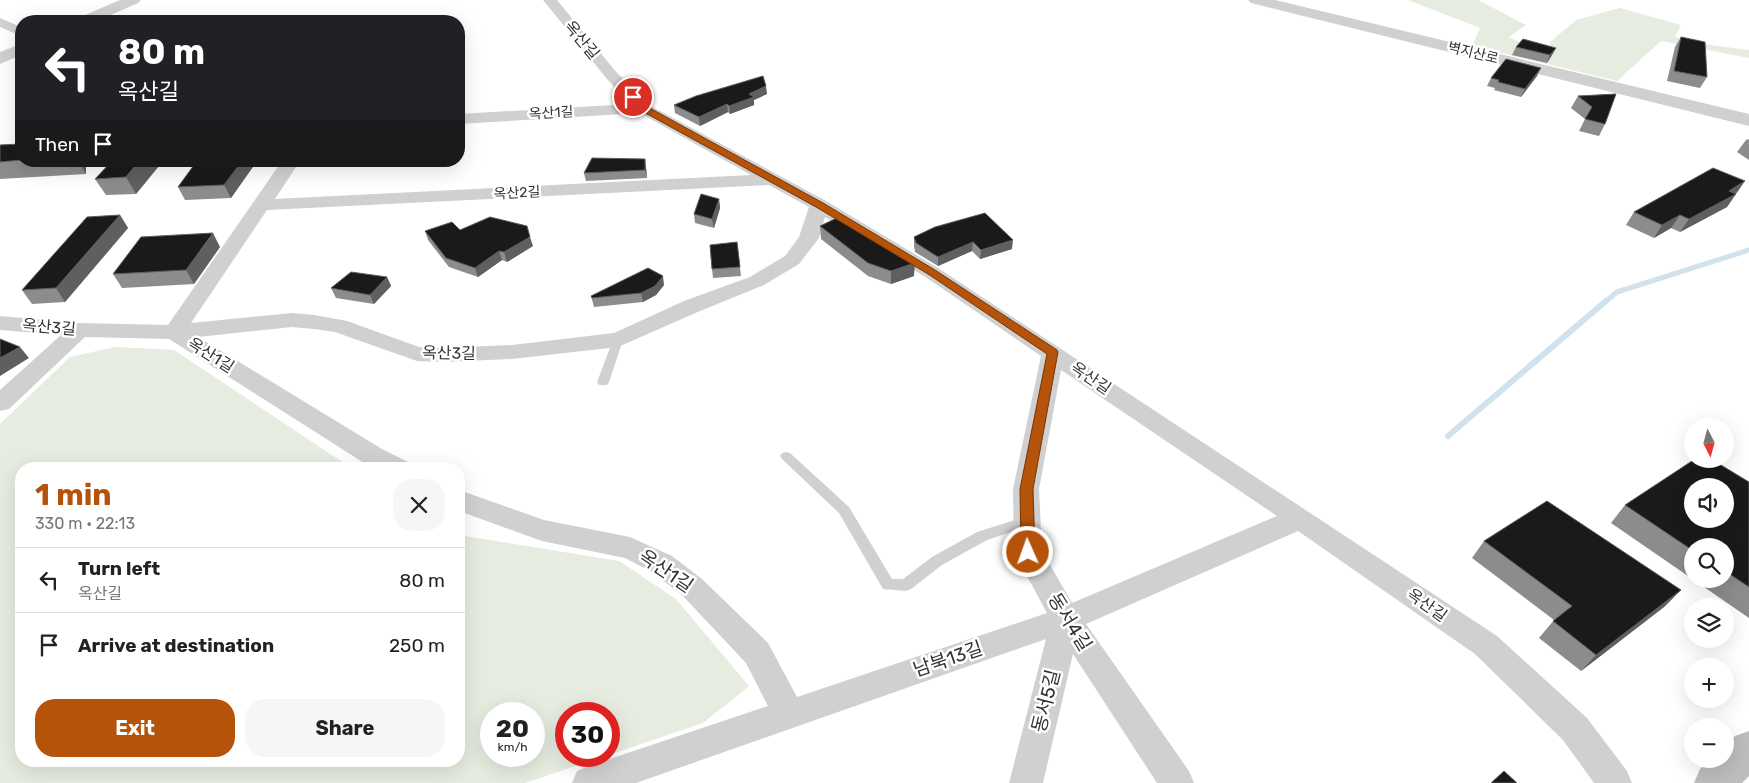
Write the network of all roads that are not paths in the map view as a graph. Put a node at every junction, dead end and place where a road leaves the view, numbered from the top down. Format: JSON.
{"nodes":[{"id":1,"x":133,"y":0,"type":"edge"},
{"id":2,"x":550,"y":0,"type":"edge"},
{"id":3,"x":1256,"y":0,"type":"edge"},
{"id":4,"x":98,"y":15,"type":"edge"},
{"id":5,"x":0,"y":22,"type":"edge"},
{"id":6,"x":15,"y":29,"type":"edge"},
{"id":7,"x":15,"y":52,"type":"edge"},
{"id":8,"x":0,"y":59,"type":"edge"},
{"id":9,"x":643,"y":108,"type":"junction"},
{"id":10,"x":465,"y":119,"type":"edge"},
{"id":11,"x":1749,"y":120,"type":"edge"},
{"id":12,"x":288,"y":167,"type":"edge"},
{"id":13,"x":773,"y":179,"type":"junction"},
{"id":14,"x":261,"y":205,"type":"junction"},
{"id":15,"x":820,"y":205,"type":"junction"},
{"id":16,"x":0,"y":323,"type":"edge"},
{"id":17,"x":80,"y":330,"type":"junction"},
{"id":18,"x":174,"y":332,"type":"junction"},
{"id":19,"x":618,"y":340,"type":"junction"},
{"id":20,"x":1053,"y":352,"type":"junction"},
{"id":21,"x":603,"y":382,"type":"dead end"},
{"id":22,"x":0,"y":403,"type":"edge"},
{"id":23,"x":786,"y":456,"type":"dead end"},
{"id":24,"x":385,"y":462,"type":"edge"},
{"id":25,"x":465,"y":502,"type":"edge"},
{"id":26,"x":1300,"y":518,"type":"junction"},
{"id":27,"x":1027,"y":521,"type":"junction"},
{"id":28,"x":1066,"y":619,"type":"junction"},
{"id":29,"x":789,"y":714,"type":"junction"},
{"id":30,"x":1749,"y":750,"type":"edge"},
{"id":31,"x":589,"y":783,"type":"edge"},
{"id":32,"x":1026,"y":783,"type":"edge"},
{"id":33,"x":1177,"y":783,"type":"edge"},
{"id":34,"x":1616,"y":783,"type":"edge"},
{"id":35,"x":1714,"y":783,"type":"edge"}],
"edges":[{"from":1,"to":4,"type":"street"},
{"from":2,"to":9,"type":"street","name":"옥산길"},
{"from":3,"to":11,"type":"street","name":"벽지산로"},
{"from":5,"to":6,"type":"street"},
{"from":7,"to":8,"type":"street"},
{"from":9,"to":10,"type":"street","name":"옥산1길"},
{"from":9,"to":13,"type":"street","name":"옥산길"},
{"from":12,"to":14,"type":"street","name":"옥산1길"},
{"from":13,"to":14,"type":"street","name":"옥산2길"},
{"from":13,"to":15,"type":"street","name":"옥산길"},
{"from":14,"to":18,"type":"street","name":"옥산1길"},
{"from":15,"to":19,"type":"street","name":"옥산3길"},
{"from":15,"to":20,"type":"street","name":"옥산길"},
{"from":16,"to":17,"type":"street","name":"옥산3길"},
{"from":17,"to":18,"type":"street","name":"옥산3길"},
{"from":17,"to":22,"type":"street"},
{"from":18,"to":19,"type":"street","name":"옥산3길"},
{"from":18,"to":24,"type":"street","name":"옥산1길"},
{"from":19,"to":21,"type":"lane"},
{"from":20,"to":26,"type":"street","name":"옥산길"},
{"from":20,"to":27,"type":"street","name":"동서4길"},
{"from":23,"to":27,"type":"lane"},
{"from":25,"to":29,"type":"street","name":"옥산1길"},
{"from":26,"to":28,"type":"street","name":"남북13길"},
{"from":26,"to":34,"type":"street","name":"옥산길"},
{"from":27,"to":28,"type":"street","name":"동서4길"},
{"from":28,"to":29,"type":"street","name":"남북13길"},
{"from":28,"to":32,"type":"street","name":"동서5길"},
{"from":28,"to":33,"type":"street","name":"동서4길"},
{"from":29,"to":31,"type":"street","name":"남북13길"},
{"from":30,"to":35,"type":"main road"}]}
